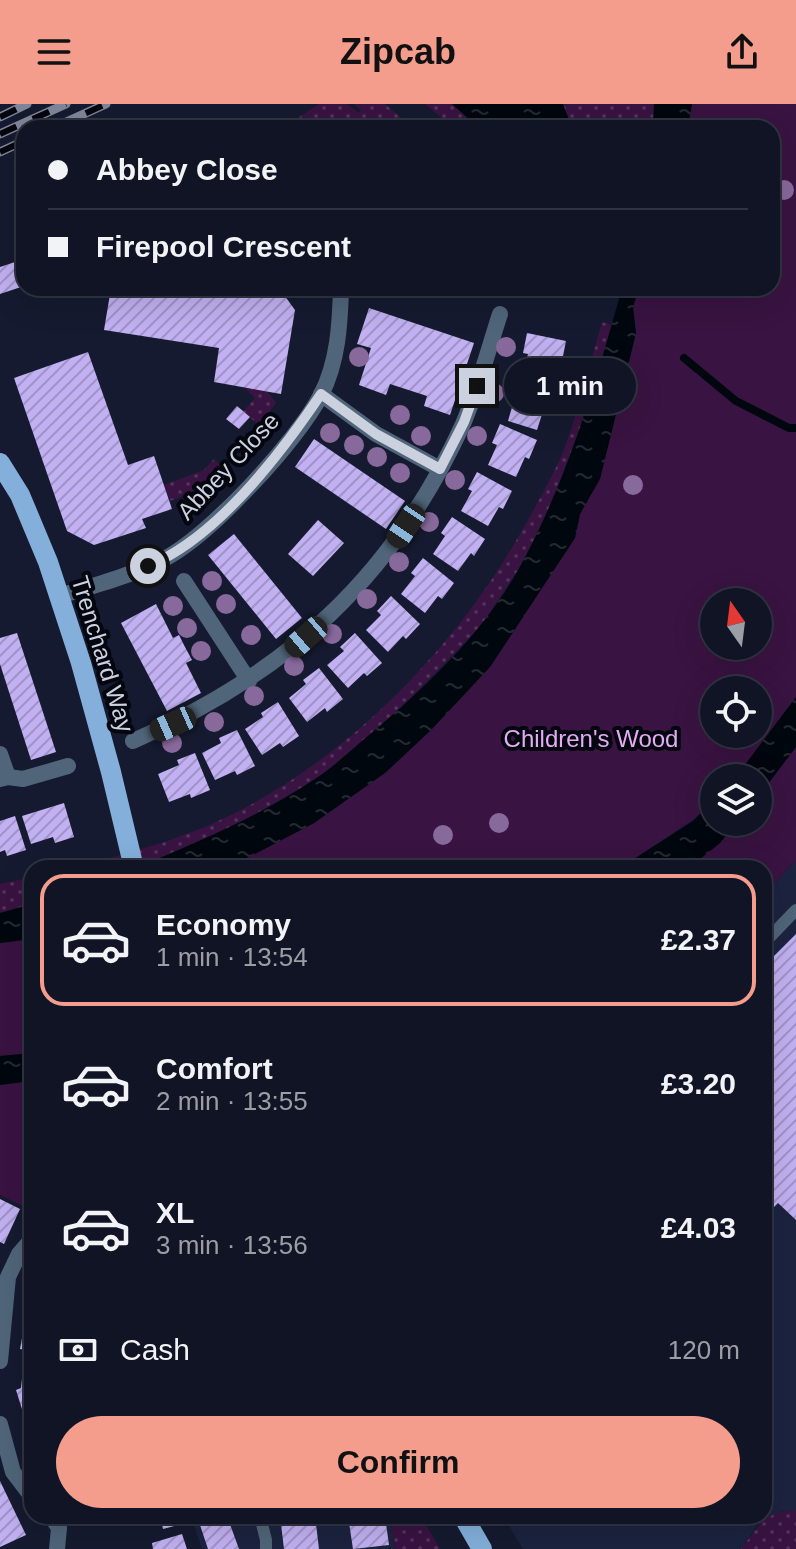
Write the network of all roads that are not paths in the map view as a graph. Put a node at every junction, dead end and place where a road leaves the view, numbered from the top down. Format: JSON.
{"nodes":[{"id":1,"x":340,"y":296,"type":"edge"},
{"id":2,"x":500,"y":314,"type":"dead end"},
{"id":3,"x":321,"y":394,"type":"junction"},
{"id":4,"x":0,"y":463,"type":"edge"},
{"id":5,"x":440,"y":469,"type":"junction"},
{"id":6,"x":184,"y":581,"type":"dead end"},
{"id":7,"x":59,"y":596,"type":"junction"},
{"id":8,"x":249,"y":681,"type":"junction"},
{"id":9,"x":133,"y":741,"type":"dead end"},
{"id":10,"x":0,"y":754,"type":"edge"},
{"id":11,"x":68,"y":766,"type":"dead end"},
{"id":12,"x":4,"y":778,"type":"edge"},
{"id":13,"x":132,"y":860,"type":"edge"},
{"id":14,"x":796,"y":910,"type":"edge"},
{"id":15,"x":772,"y":935,"type":"edge"},
{"id":16,"x":24,"y":1248,"type":"edge"},
{"id":17,"x":3,"y":1293,"type":"edge"},
{"id":18,"x":0,"y":1361,"type":"edge"},
{"id":19,"x":0,"y":1424,"type":"edge"},
{"id":20,"x":24,"y":1486,"type":"edge"},
{"id":21,"x":56,"y":1524,"type":"edge"},
{"id":22,"x":262,"y":1524,"type":"edge"},
{"id":23,"x":468,"y":1524,"type":"edge"},
{"id":24,"x":57,"y":1549,"type":"edge"},
{"id":25,"x":266,"y":1549,"type":"edge"},
{"id":26,"x":482,"y":1549,"type":"edge"}],
"edges":[{"from":1,"to":3,"type":"street","name":"Abbey Close"},
{"from":2,"to":5,"type":"street"},
{"from":3,"to":5,"type":"street"},
{"from":3,"to":7,"type":"street","name":"Abbey Close"},
{"from":4,"to":7,"type":"main road","name":"Trenchard Way"},
{"from":5,"to":8,"type":"street"},
{"from":6,"to":8,"type":"street"},
{"from":7,"to":13,"type":"main road","name":"Trenchard Way"},
{"from":8,"to":9,"type":"street"},
{"from":10,"to":12,"type":"street"},
{"from":11,"to":12,"type":"street"},
{"from":14,"to":15,"type":"lane"},
{"from":16,"to":17,"type":"street"},
{"from":17,"to":18,"type":"street"},
{"from":19,"to":20,"type":"street"},
{"from":21,"to":24,"type":"street"},
{"from":22,"to":25,"type":"lane"},
{"from":23,"to":26,"type":"main road"}]}
